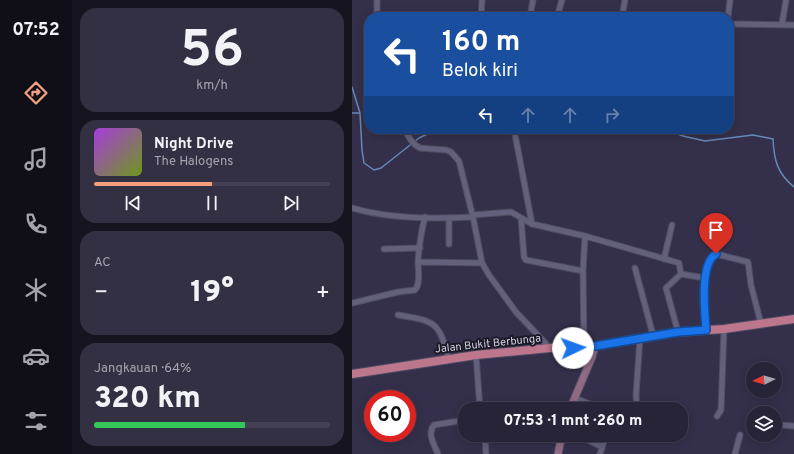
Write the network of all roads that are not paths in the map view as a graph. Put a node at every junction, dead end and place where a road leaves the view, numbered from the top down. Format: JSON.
{"nodes":[{"id":1,"x":377,"y":0,"type":"edge"},
{"id":2,"x":482,"y":0,"type":"edge"},
{"id":3,"x":533,"y":0,"type":"edge"},
{"id":4,"x":562,"y":0,"type":"edge"},
{"id":5,"x":625,"y":0,"type":"edge"},
{"id":6,"x":730,"y":0,"type":"edge"},
{"id":7,"x":786,"y":0,"type":"edge"},
{"id":8,"x":377,"y":12,"type":"edge"},
{"id":9,"x":481,"y":12,"type":"edge"},
{"id":10,"x":531,"y":12,"type":"edge"},
{"id":11,"x":558,"y":12,"type":"edge"},
{"id":12,"x":623,"y":12,"type":"edge"},
{"id":13,"x":729,"y":12,"type":"edge"},
{"id":14,"x":734,"y":24,"type":"edge"},
{"id":15,"x":782,"y":24,"type":"junction"},
{"id":16,"x":794,"y":25,"type":"edge"},
{"id":17,"x":407,"y":134,"type":"edge"},
{"id":18,"x":515,"y":134,"type":"edge"},
{"id":19,"x":352,"y":208,"type":"edge"},
{"id":20,"x":473,"y":216,"type":"junction"},
{"id":21,"x":425,"y":217,"type":"junction"},
{"id":22,"x":449,"y":218,"type":"junction"},
{"id":23,"x":521,"y":218,"type":"junction"},
{"id":24,"x":532,"y":224,"type":"junction"},
{"id":25,"x":672,"y":225,"type":"dead end"},
{"id":26,"x":585,"y":236,"type":"junction"},
{"id":27,"x":449,"y":244,"type":"dead end"},
{"id":28,"x":420,"y":248,"type":"junction"},
{"id":29,"x":384,"y":249,"type":"dead end"},
{"id":30,"x":664,"y":259,"type":"junction"},
{"id":31,"x":418,"y":262,"type":"junction"},
{"id":32,"x":482,"y":263,"type":"junction"},
{"id":33,"x":636,"y":268,"type":"dead end"},
{"id":34,"x":584,"y":271,"type":"junction"},
{"id":35,"x":681,"y":274,"type":"junction"},
{"id":36,"x":705,"y":278,"type":"junction"},
{"id":37,"x":352,"y":303,"type":"edge"},
{"id":38,"x":398,"y":315,"type":"dead end"},
{"id":39,"x":794,"y":319,"type":"edge"},
{"id":40,"x":761,"y":324,"type":"junction"},
{"id":41,"x":724,"y":329,"type":"junction"},
{"id":42,"x":706,"y":330,"type":"junction"},
{"id":43,"x":678,"y":332,"type":"junction"},
{"id":44,"x":653,"y":335,"type":"junction"},
{"id":45,"x":640,"y":338,"type":"junction"},
{"id":46,"x":595,"y":346,"type":"junction"},
{"id":47,"x":584,"y":347,"type":"junction"},
{"id":48,"x":550,"y":348,"type":"junction"},
{"id":49,"x":476,"y":355,"type":"junction"},
{"id":50,"x":448,"y":359,"type":"junction"},
{"id":51,"x":352,"y":374,"type":"edge"},
{"id":52,"x":575,"y":398,"type":"junction"},
{"id":53,"x":479,"y":402,"type":"edge"},
{"id":54,"x":573,"y":402,"type":"edge"},
{"id":55,"x":585,"y":402,"type":"edge"},
{"id":56,"x":636,"y":402,"type":"edge"},
{"id":57,"x":717,"y":416,"type":"dead end"},
{"id":58,"x":458,"y":421,"type":"edge"},
{"id":59,"x":782,"y":424,"type":"edge"},
{"id":60,"x":794,"y":426,"type":"edge"},
{"id":61,"x":740,"y":435,"type":"dead end"},
{"id":62,"x":485,"y":442,"type":"edge"},
{"id":63,"x":561,"y":442,"type":"edge"},
{"id":64,"x":592,"y":442,"type":"edge"},
{"id":65,"x":604,"y":442,"type":"edge"},
{"id":66,"x":602,"y":447,"type":"junction"},
{"id":67,"x":438,"y":454,"type":"edge"},
{"id":68,"x":486,"y":454,"type":"edge"},
{"id":69,"x":558,"y":454,"type":"edge"},
{"id":70,"x":600,"y":454,"type":"edge"},
{"id":71,"x":735,"y":454,"type":"edge"}],
"edges":[{"from":1,"to":8,"type":"street"},
{"from":2,"to":9,"type":"street"},
{"from":3,"to":10,"type":"street"},
{"from":4,"to":11,"type":"street"},
{"from":5,"to":12,"type":"street"},
{"from":6,"to":13,"type":"street"},
{"from":7,"to":15,"type":"street"},
{"from":14,"to":15,"type":"street"},
{"from":15,"to":16,"type":"street"},
{"from":17,"to":20,"type":"street"},
{"from":18,"to":24,"type":"street"},
{"from":19,"to":21,"type":"street"},
{"from":20,"to":22,"type":"street"},
{"from":20,"to":23,"type":"street"},
{"from":20,"to":32,"type":"street"},
{"from":21,"to":22,"type":"street"},
{"from":21,"to":28,"type":"street"},
{"from":22,"to":27,"type":"street"},
{"from":23,"to":24,"type":"street"},
{"from":23,"to":34,"type":"street"},
{"from":24,"to":26,"type":"street"},
{"from":25,"to":30,"type":"street"},
{"from":26,"to":30,"type":"street"},
{"from":26,"to":34,"type":"street"},
{"from":28,"to":29,"type":"street"},
{"from":28,"to":31,"type":"street"},
{"from":30,"to":35,"type":"street"},
{"from":31,"to":32,"type":"street"},
{"from":31,"to":37,"type":"street"},
{"from":32,"to":48,"type":"street"},
{"from":33,"to":44,"type":"street"},
{"from":34,"to":47,"type":"street"},
{"from":35,"to":36,"type":"street"},
{"from":35,"to":43,"type":"street"},
{"from":36,"to":40,"type":"street"},
{"from":36,"to":42,"type":"street"},
{"from":38,"to":50,"type":"street"},
{"from":39,"to":40,"type":"main road","name":"Jalan Bukit Berbunga"},
{"from":40,"to":41,"type":"main road","name":"Jalan Bukit Berbunga"},
{"from":41,"to":42,"type":"main road","name":"Jalan Bukit Berbunga"},
{"from":41,"to":57,"type":"street"},
{"from":42,"to":43,"type":"main road","name":"Jalan Bukit Berbunga"},
{"from":43,"to":44,"type":"main road","name":"Jalan Bukit Berbunga"},
{"from":44,"to":45,"type":"main road","name":"Jalan Bukit Berbunga"},
{"from":45,"to":46,"type":"main road","name":"Jalan Bukit Berbunga"},
{"from":45,"to":56,"type":"street"},
{"from":46,"to":47,"type":"main road","name":"Jalan Bukit Berbunga"},
{"from":46,"to":52,"type":"street"},
{"from":47,"to":48,"type":"main road","name":"Jalan Bukit Berbunga"},
{"from":48,"to":49,"type":"main road","name":"Jalan Bukit Berbunga"},
{"from":49,"to":50,"type":"main road","name":"Jalan Bukit Berbunga"},
{"from":49,"to":53,"type":"street"},
{"from":50,"to":51,"type":"main road","name":"Jalan Bukit Berbunga"},
{"from":52,"to":54,"type":"street"},
{"from":52,"to":55,"type":"street"},
{"from":58,"to":67,"type":"street"},
{"from":59,"to":60,"type":"street"},
{"from":61,"to":71,"type":"street"},
{"from":62,"to":68,"type":"street"},
{"from":63,"to":69,"type":"street"},
{"from":64,"to":66,"type":"street"},
{"from":65,"to":66,"type":"street"},
{"from":66,"to":70,"type":"street"}]}
